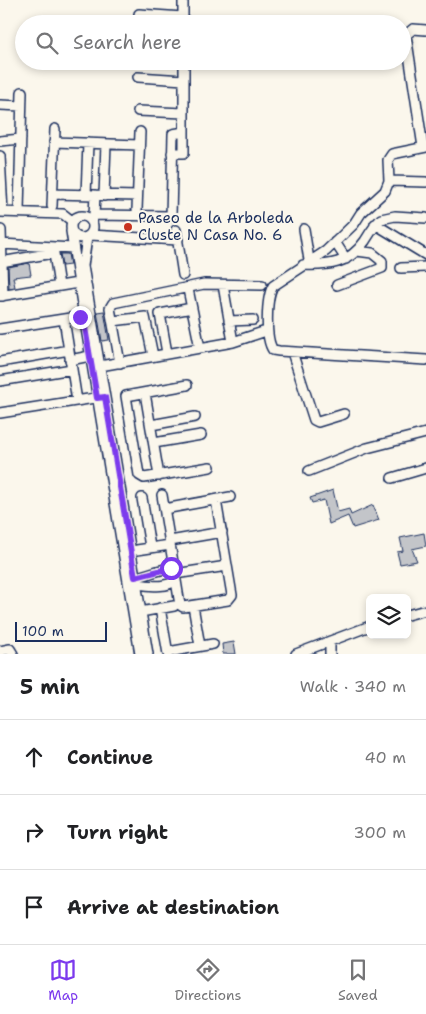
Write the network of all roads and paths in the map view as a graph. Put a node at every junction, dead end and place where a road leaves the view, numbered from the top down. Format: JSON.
{"nodes":[{"id":1,"x":183,"y":0,"type":"edge"},
{"id":2,"x":183,"y":15,"type":"edge"},
{"id":3,"x":426,"y":30,"type":"edge"},
{"id":4,"x":411,"y":32,"type":"edge"},
{"id":5,"x":411,"y":67,"type":"edge"},
{"id":6,"x":184,"y":70,"type":"edge"},
{"id":7,"x":138,"y":78,"type":"dead end"},
{"id":8,"x":184,"y":80,"type":"junction"},
{"id":9,"x":22,"y":92,"type":"dead end"},
{"id":10,"x":0,"y":105,"type":"edge"},
{"id":11,"x":21,"y":106,"type":"junction"},
{"id":12,"x":138,"y":111,"type":"dead end"},
{"id":13,"x":184,"y":113,"type":"junction"},
{"id":14,"x":55,"y":129,"type":"dead end"},
{"id":15,"x":140,"y":132,"type":"dead end"},
{"id":16,"x":22,"y":139,"type":"junction"},
{"id":17,"x":0,"y":141,"type":"edge"},
{"id":18,"x":54,"y":142,"type":"junction"},
{"id":19,"x":88,"y":143,"type":"junction"},
{"id":20,"x":106,"y":144,"type":"junction"},
{"id":21,"x":139,"y":145,"type":"junction"},
{"id":22,"x":424,"y":147,"type":"edge"},
{"id":23,"x":0,"y":156,"type":"edge"},
{"id":24,"x":389,"y":181,"type":"junction"},
{"id":25,"x":426,"y":182,"type":"edge"},
{"id":26,"x":52,"y":194,"type":"junction"},
{"id":27,"x":95,"y":195,"type":"junction"},
{"id":28,"x":137,"y":196,"type":"junction"},
{"id":29,"x":52,"y":206,"type":"dead end"},
{"id":30,"x":137,"y":210,"type":"dead end"},
{"id":31,"x":1,"y":212,"type":"edge"},
{"id":32,"x":19,"y":212,"type":"junction"},
{"id":33,"x":92,"y":218,"type":"junction"},
{"id":34,"x":426,"y":218,"type":"edge"},
{"id":35,"x":72,"y":221,"type":"junction"},
{"id":36,"x":376,"y":224,"type":"junction"},
{"id":37,"x":304,"y":229,"type":"dead end"},
{"id":38,"x":1,"y":230,"type":"edge"},
{"id":39,"x":176,"y":230,"type":"dead end"},
{"id":40,"x":71,"y":231,"type":"junction"},
{"id":41,"x":88,"y":236,"type":"junction"},
{"id":42,"x":178,"y":240,"type":"junction"},
{"id":43,"x":335,"y":242,"type":"junction"},
{"id":44,"x":1,"y":244,"type":"edge"},
{"id":45,"x":73,"y":248,"type":"junction"},
{"id":46,"x":53,"y":250,"type":"junction"},
{"id":47,"x":357,"y":251,"type":"junction"},
{"id":48,"x":426,"y":255,"type":"edge"},
{"id":49,"x":346,"y":259,"type":"junction"},
{"id":50,"x":2,"y":262,"type":"junction"},
{"id":51,"x":306,"y":263,"type":"junction"},
{"id":52,"x":426,"y":267,"type":"edge"},
{"id":53,"x":401,"y":268,"type":"dead end"},
{"id":54,"x":183,"y":275,"type":"dead end"},
{"id":55,"x":78,"y":283,"type":"junction"},
{"id":56,"x":223,"y":285,"type":"junction"},
{"id":57,"x":262,"y":285,"type":"dead end"},
{"id":58,"x":337,"y":285,"type":"dead end"},
{"id":59,"x":59,"y":286,"type":"junction"},
{"id":60,"x":188,"y":290,"type":"junction"},
{"id":61,"x":2,"y":296,"type":"edge"},
{"id":62,"x":86,"y":303,"type":"junction"},
{"id":63,"x":192,"y":308,"type":"junction"},
{"id":64,"x":83,"y":316,"type":"junction"},
{"id":65,"x":64,"y":319,"type":"junction"},
{"id":66,"x":253,"y":320,"type":"dead end"},
{"id":67,"x":229,"y":321,"type":"junction"},
{"id":68,"x":113,"y":322,"type":"junction"},
{"id":69,"x":0,"y":330,"type":"edge"},
{"id":70,"x":263,"y":332,"type":"dead end"},
{"id":71,"x":233,"y":342,"type":"junction"},
{"id":72,"x":200,"y":348,"type":"junction"},
{"id":73,"x":292,"y":352,"type":"junction"},
{"id":74,"x":167,"y":353,"type":"junction"},
{"id":75,"x":94,"y":355,"type":"junction"},
{"id":76,"x":153,"y":356,"type":"junction"},
{"id":77,"x":17,"y":360,"type":"junction"},
{"id":78,"x":70,"y":360,"type":"junction"},
{"id":79,"x":426,"y":360,"type":"edge"},
{"id":80,"x":0,"y":362,"type":"edge"},
{"id":81,"x":120,"y":362,"type":"junction"},
{"id":82,"x":100,"y":366,"type":"junction"},
{"id":83,"x":20,"y":378,"type":"junction"},
{"id":84,"x":0,"y":381,"type":"edge"},
{"id":85,"x":187,"y":385,"type":"dead end"},
{"id":86,"x":145,"y":392,"type":"junction"},
{"id":87,"x":101,"y":397,"type":"junction"},
{"id":88,"x":77,"y":400,"type":"junction"},
{"id":89,"x":0,"y":413,"type":"edge"},
{"id":90,"x":344,"y":414,"type":"dead end"},
{"id":91,"x":195,"y":417,"type":"dead end"},
{"id":92,"x":150,"y":425,"type":"junction"},
{"id":93,"x":426,"y":433,"type":"edge"},
{"id":94,"x":201,"y":435,"type":"dead end"},
{"id":95,"x":154,"y":444,"type":"junction"},
{"id":96,"x":210,"y":467,"type":"dead end"},
{"id":97,"x":426,"y":468,"type":"edge"},
{"id":98,"x":309,"y":471,"type":"dead end"},
{"id":99,"x":159,"y":476,"type":"junction"},
{"id":100,"x":392,"y":478,"type":"dead end"},
{"id":101,"x":162,"y":495,"type":"dead end"},
{"id":102,"x":230,"y":497,"type":"dead end"},
{"id":103,"x":142,"y":498,"type":"dead end"},
{"id":104,"x":216,"y":500,"type":"junction"},
{"id":105,"x":164,"y":509,"type":"junction"},
{"id":106,"x":222,"y":532,"type":"junction"},
{"id":107,"x":170,"y":543,"type":"junction"},
{"id":108,"x":150,"y":547,"type":"junction"},
{"id":109,"x":136,"y":550,"type":"dead end"},
{"id":110,"x":227,"y":566,"type":"junction"},
{"id":111,"x":175,"y":574,"type":"junction"},
{"id":112,"x":135,"y":581,"type":"junction"},
{"id":113,"x":174,"y":606,"type":"dead end"},
{"id":114,"x":192,"y":606,"type":"junction"},
{"id":115,"x":160,"y":608,"type":"junction"},
{"id":116,"x":426,"y":610,"type":"edge"},
{"id":117,"x":146,"y":611,"type":"dead end"},
{"id":118,"x":411,"y":614,"type":"edge"},
{"id":119,"x":366,"y":628,"type":"edge"},
{"id":120,"x":330,"y":641,"type":"junction"},
{"id":121,"x":212,"y":644,"type":"dead end"},
{"id":122,"x":200,"y":646,"type":"junction"},
{"id":123,"x":0,"y":651,"type":"edge"},
{"id":124,"x":168,"y":653,"type":"edge"},
{"id":125,"x":14,"y":654,"type":"edge"},
{"id":126,"x":140,"y":654,"type":"edge"},
{"id":127,"x":148,"y":654,"type":"edge"},
{"id":128,"x":296,"y":654,"type":"edge"},
{"id":129,"x":330,"y":654,"type":"edge"}],
"edges":[{"from":1,"to":2,"type":"street"},
{"from":3,"to":4,"type":"street"},
{"from":5,"to":22,"type":"street"},
{"from":6,"to":8,"type":"street"},
{"from":7,"to":8,"type":"street"},
{"from":8,"to":13,"type":"street"},
{"from":9,"to":11,"type":"street"},
{"from":10,"to":11,"type":"street"},
{"from":11,"to":16,"type":"street"},
{"from":12,"to":13,"type":"street"},
{"from":13,"to":33,"type":"street"},
{"from":14,"to":18,"type":"street"},
{"from":15,"to":21,"type":"street"},
{"from":16,"to":17,"type":"street"},
{"from":16,"to":32,"type":"street"},
{"from":18,"to":19,"type":"street"},
{"from":18,"to":26,"type":"street"},
{"from":19,"to":20,"type":"street"},
{"from":19,"to":27,"type":"street"},
{"from":20,"to":21,"type":"street"},
{"from":20,"to":27,"type":"street"},
{"from":21,"to":28,"type":"street"},
{"from":22,"to":24,"type":"street"},
{"from":23,"to":31,"type":"street"},
{"from":24,"to":25,"type":"street"},
{"from":24,"to":43,"type":"street"},
{"from":26,"to":27,"type":"street"},
{"from":26,"to":29,"type":"street"},
{"from":27,"to":28,"type":"street"},
{"from":27,"to":33,"type":"street"},
{"from":28,"to":30,"type":"street"},
{"from":31,"to":32,"type":"street"},
{"from":32,"to":35,"type":"street"},
{"from":33,"to":35,"type":"street"},
{"from":33,"to":41,"type":"street"},
{"from":34,"to":36,"type":"street"},
{"from":35,"to":40,"type":"street"},
{"from":36,"to":47,"type":"street"},
{"from":36,"to":48,"type":"street"},
{"from":37,"to":51,"type":"street"},
{"from":38,"to":44,"type":"street"},
{"from":39,"to":42,"type":"street"},
{"from":40,"to":41,"type":"street"},
{"from":40,"to":45,"type":"street"},
{"from":41,"to":42,"type":"street"},
{"from":41,"to":62,"type":"street"},
{"from":42,"to":54,"type":"street"},
{"from":43,"to":49,"type":"street"},
{"from":43,"to":51,"type":"street"},
{"from":44,"to":46,"type":"street"},
{"from":44,"to":50,"type":"street"},
{"from":45,"to":46,"type":"street"},
{"from":45,"to":55,"type":"street"},
{"from":46,"to":50,"type":"street"},
{"from":46,"to":59,"type":"street"},
{"from":47,"to":49,"type":"street"},
{"from":47,"to":58,"type":"street"},
{"from":49,"to":51,"type":"street"},
{"from":50,"to":61,"type":"street"},
{"from":51,"to":73,"type":"street"},
{"from":52,"to":53,"type":"street"},
{"from":55,"to":59,"type":"street"},
{"from":55,"to":62,"type":"street"},
{"from":56,"to":57,"type":"street"},
{"from":56,"to":60,"type":"street"},
{"from":56,"to":67,"type":"street"},
{"from":59,"to":61,"type":"street"},
{"from":60,"to":63,"type":"street"},
{"from":60,"to":68,"type":"street"},
{"from":62,"to":64,"type":"street"},
{"from":62,"to":75,"type":"street"},
{"from":63,"to":72,"type":"street"},
{"from":63,"to":74,"type":"street"},
{"from":64,"to":65,"type":"street"},
{"from":64,"to":75,"type":"street"},
{"from":65,"to":69,"type":"street"},
{"from":65,"to":78,"type":"street"},
{"from":66,"to":67,"type":"street"},
{"from":67,"to":71,"type":"street"},
{"from":68,"to":76,"type":"street"},
{"from":68,"to":81,"type":"street"},
{"from":70,"to":71,"type":"street"},
{"from":71,"to":72,"type":"street"},
{"from":72,"to":74,"type":"street"},
{"from":73,"to":79,"type":"street"},
{"from":73,"to":90,"type":"street"},
{"from":74,"to":76,"type":"street"},
{"from":75,"to":78,"type":"street"},
{"from":75,"to":82,"type":"street"},
{"from":75,"to":87,"type":"street"},
{"from":76,"to":81,"type":"street"},
{"from":77,"to":78,"type":"street"},
{"from":77,"to":80,"type":"street"},
{"from":77,"to":83,"type":"street"},
{"from":78,"to":83,"type":"street"},
{"from":78,"to":88,"type":"street"},
{"from":81,"to":82,"type":"street"},
{"from":82,"to":87,"type":"street"},
{"from":83,"to":84,"type":"street"},
{"from":85,"to":86,"type":"street"},
{"from":86,"to":92,"type":"street"},
{"from":86,"to":99,"type":"street"},
{"from":87,"to":88,"type":"street"},
{"from":87,"to":112,"type":"street"},
{"from":87,"to":126,"type":"street"},
{"from":88,"to":89,"type":"street"},
{"from":91,"to":92,"type":"street"},
{"from":92,"to":95,"type":"street"},
{"from":93,"to":98,"type":"street"},
{"from":94,"to":95,"type":"street"},
{"from":95,"to":99,"type":"street"},
{"from":96,"to":99,"type":"street"},
{"from":97,"to":100,"type":"street"},
{"from":101,"to":105,"type":"street"},
{"from":102,"to":104,"type":"street"},
{"from":103,"to":108,"type":"street"},
{"from":104,"to":105,"type":"street"},
{"from":104,"to":106,"type":"street"},
{"from":105,"to":107,"type":"street"},
{"from":106,"to":107,"type":"street"},
{"from":106,"to":110,"type":"street"},
{"from":107,"to":108,"type":"street"},
{"from":107,"to":111,"type":"street"},
{"from":108,"to":109,"type":"street"},
{"from":110,"to":111,"type":"street"},
{"from":110,"to":114,"type":"street"},
{"from":111,"to":112,"type":"street"},
{"from":111,"to":112,"type":"street"},
{"from":111,"to":114,"type":"street"},
{"from":112,"to":127,"type":"street"},
{"from":113,"to":115,"type":"street"},
{"from":114,"to":122,"type":"street"},
{"from":115,"to":117,"type":"street"},
{"from":115,"to":124,"type":"street"},
{"from":116,"to":118,"type":"street"},
{"from":119,"to":120,"type":"street"},
{"from":120,"to":128,"type":"street"},
{"from":120,"to":129,"type":"street"},
{"from":121,"to":122,"type":"street"},
{"from":122,"to":124,"type":"street"},
{"from":123,"to":125,"type":"street"}]}
